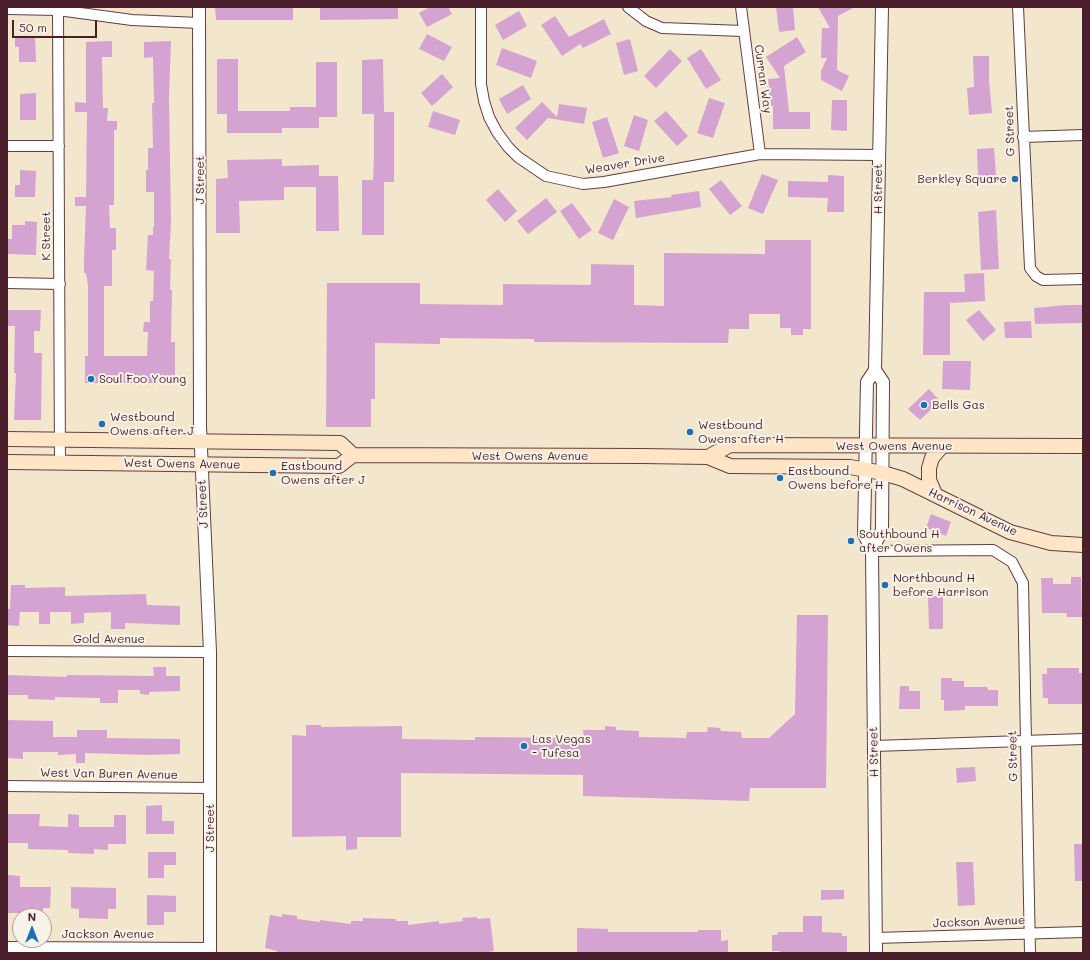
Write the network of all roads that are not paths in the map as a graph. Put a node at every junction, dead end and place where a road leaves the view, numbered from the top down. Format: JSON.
{"nodes":[{"id":1,"x":199,"y":7,"type":"edge"},
{"id":2,"x":481,"y":7,"type":"edge"},
{"id":3,"x":628,"y":7,"type":"edge"},
{"id":4,"x":741,"y":7,"type":"edge"},
{"id":5,"x":882,"y":7,"type":"edge"},
{"id":6,"x":1018,"y":7,"type":"edge"},
{"id":7,"x":7,"y":9,"type":"edge"},
{"id":8,"x":58,"y":10,"type":"junction"},
{"id":9,"x":199,"y":23,"type":"junction"},
{"id":10,"x":743,"y":31,"type":"junction"},
{"id":11,"x":1083,"y":135,"type":"edge"},
{"id":12,"x":1023,"y":137,"type":"junction"},
{"id":13,"x":7,"y":146,"type":"edge"},
{"id":14,"x":59,"y":146,"type":"junction"},
{"id":15,"x":760,"y":154,"type":"junction"},
{"id":16,"x":879,"y":155,"type":"junction"},
{"id":17,"x":1083,"y":279,"type":"edge"},
{"id":18,"x":7,"y":283,"type":"edge"},
{"id":19,"x":60,"y":284,"type":"junction"},
{"id":20,"x":875,"y":370,"type":"junction"},
{"id":21,"x":7,"y":439,"type":"edge"},
{"id":22,"x":60,"y":440,"type":"junction"},
{"id":23,"x":200,"y":442,"type":"junction"},
{"id":24,"x":866,"y":446,"type":"junction"},
{"id":25,"x":883,"y":446,"type":"junction"},
{"id":26,"x":942,"y":446,"type":"junction"},
{"id":27,"x":1083,"y":446,"type":"edge"},
{"id":28,"x":353,"y":455,"type":"junction"},
{"id":29,"x":708,"y":458,"type":"junction"},
{"id":30,"x":7,"y":462,"type":"edge"},
{"id":31,"x":60,"y":462,"type":"junction"},
{"id":32,"x":201,"y":464,"type":"junction"},
{"id":33,"x":865,"y":470,"type":"junction"},
{"id":34,"x":883,"y":473,"type":"junction"},
{"id":35,"x":934,"y":494,"type":"junction"},
{"id":36,"x":1083,"y":545,"type":"edge"},
{"id":37,"x":872,"y":551,"type":"junction"},
{"id":38,"x":7,"y":651,"type":"edge"},
{"id":39,"x":210,"y":652,"type":"junction"},
{"id":40,"x":1083,"y":739,"type":"edge"},
{"id":41,"x":1026,"y":741,"type":"junction"},
{"id":42,"x":874,"y":746,"type":"junction"},
{"id":43,"x":7,"y":786,"type":"edge"},
{"id":44,"x":210,"y":788,"type":"junction"},
{"id":45,"x":1083,"y":932,"type":"edge"},
{"id":46,"x":1029,"y":933,"type":"junction"},
{"id":47,"x":875,"y":938,"type":"junction"},
{"id":48,"x":7,"y":947,"type":"edge"},
{"id":49,"x":210,"y":950,"type":"edge"},
{"id":50,"x":876,"y":953,"type":"edge"},
{"id":51,"x":1030,"y":953,"type":"edge"}],
"edges":[{"from":1,"to":9,"type":"street","name":"J Street"},
{"from":2,"to":15,"type":"street","name":"Weaver Drive"},
{"from":3,"to":10,"type":"street"},
{"from":4,"to":10,"type":"street","name":"Curran Way"},
{"from":5,"to":16,"type":"street","name":"H Street"},
{"from":6,"to":12,"type":"street","name":"G Street"},
{"from":7,"to":8,"type":"street"},
{"from":8,"to":9,"type":"street"},
{"from":8,"to":14,"type":"street","name":"K Street"},
{"from":9,"to":23,"type":"street","name":"J Street"},
{"from":10,"to":15,"type":"street","name":"Curran Way"},
{"from":11,"to":12,"type":"street"},
{"from":12,"to":17,"type":"street","name":"G Street"},
{"from":13,"to":14,"type":"street"},
{"from":14,"to":19,"type":"street","name":"K Street"},
{"from":15,"to":16,"type":"street","name":"Weaver Drive"},
{"from":16,"to":20,"type":"street","name":"H Street"},
{"from":18,"to":19,"type":"street"},
{"from":19,"to":22,"type":"street","name":"K Street"},
{"from":20,"to":24,"type":"street","name":"H Street"},
{"from":20,"to":25,"type":"street","name":"H Street"},
{"from":21,"to":22,"type":"main road","name":"West Owens Avenue"},
{"from":22,"to":23,"type":"main road","name":"West Owens Avenue"},
{"from":22,"to":31,"type":"street","name":"K Street"},
{"from":23,"to":28,"type":"main road","name":"West Owens Avenue"},
{"from":23,"to":32,"type":"street","name":"J Street"},
{"from":24,"to":25,"type":"main road","name":"West Owens Avenue"},
{"from":24,"to":29,"type":"main road","name":"West Owens Avenue"},
{"from":24,"to":33,"type":"street","name":"H Street"},
{"from":25,"to":26,"type":"main road","name":"West Owens Avenue"},
{"from":25,"to":34,"type":"street","name":"H Street"},
{"from":26,"to":27,"type":"main road","name":"West Owens Avenue"},
{"from":26,"to":35,"type":"main road"},
{"from":28,"to":29,"type":"main road","name":"West Owens Avenue"},
{"from":28,"to":32,"type":"main road","name":"West Owens Avenue"},
{"from":29,"to":33,"type":"main road","name":"West Owens Avenue"},
{"from":30,"to":31,"type":"main road","name":"West Owens Avenue"},
{"from":31,"to":32,"type":"main road","name":"West Owens Avenue"},
{"from":32,"to":39,"type":"street","name":"J Street"},
{"from":33,"to":34,"type":"main road","name":"Harrison Avenue"},
{"from":33,"to":37,"type":"street","name":"H Street"},
{"from":34,"to":35,"type":"main road","name":"Harrison Avenue"},
{"from":34,"to":37,"type":"street","name":"H Street"},
{"from":35,"to":36,"type":"main road","name":"Harrison Avenue"},
{"from":37,"to":41,"type":"street","name":"G Street"},
{"from":37,"to":42,"type":"street","name":"H Street"},
{"from":38,"to":39,"type":"street","name":"Gold Avenue"},
{"from":39,"to":44,"type":"street","name":"J Street"},
{"from":40,"to":41,"type":"street"},
{"from":41,"to":42,"type":"street"},
{"from":41,"to":46,"type":"street","name":"G Street"},
{"from":42,"to":47,"type":"street","name":"H Street"},
{"from":43,"to":44,"type":"street","name":"West Van Buren Avenue"},
{"from":44,"to":49,"type":"street","name":"J Street"},
{"from":45,"to":46,"type":"street","name":"Jackson Avenue"},
{"from":46,"to":47,"type":"street","name":"Jackson Avenue"},
{"from":46,"to":51,"type":"street","name":"G Street"},
{"from":47,"to":50,"type":"street","name":"H Street"},
{"from":48,"to":49,"type":"street","name":"Jackson Avenue"}]}
